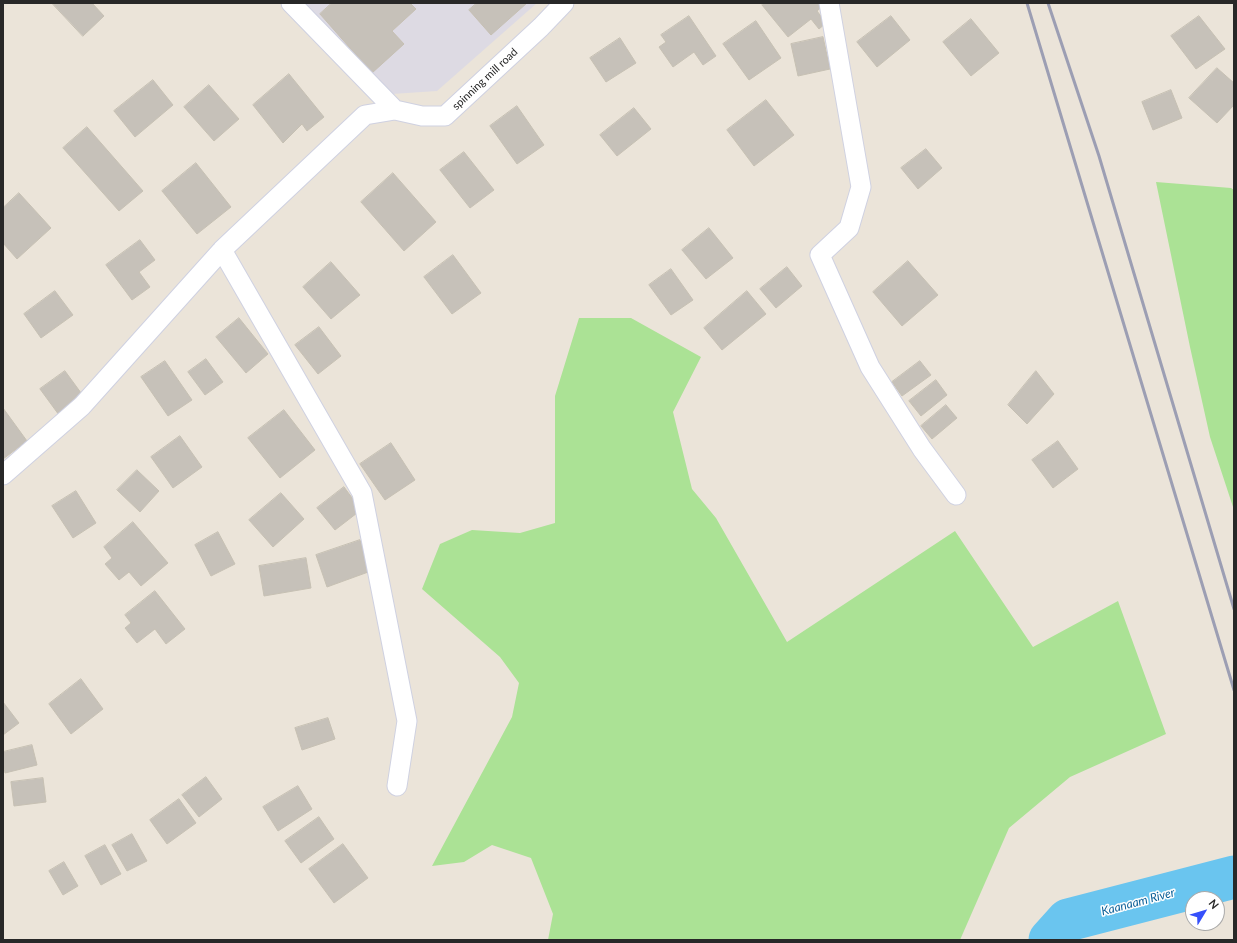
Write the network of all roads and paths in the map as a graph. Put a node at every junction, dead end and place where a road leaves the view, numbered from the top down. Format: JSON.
{"nodes":[{"id":1,"x":291,"y":3,"type":"edge"},
{"id":2,"x":564,"y":3,"type":"edge"},
{"id":3,"x":829,"y":3,"type":"edge"},
{"id":4,"x":395,"y":110,"type":"junction"},
{"id":5,"x":222,"y":250,"type":"junction"},
{"id":6,"x":3,"y":475,"type":"edge"},
{"id":7,"x":956,"y":495,"type":"dead end"},
{"id":8,"x":397,"y":786,"type":"dead end"}],
"edges":[{"from":1,"to":4,"type":"street"},
{"from":2,"to":4,"type":"street","name":"spinning mill road"},
{"from":3,"to":7,"type":"street"},
{"from":4,"to":5,"type":"street"},
{"from":5,"to":6,"type":"street"},
{"from":5,"to":8,"type":"street"}]}
